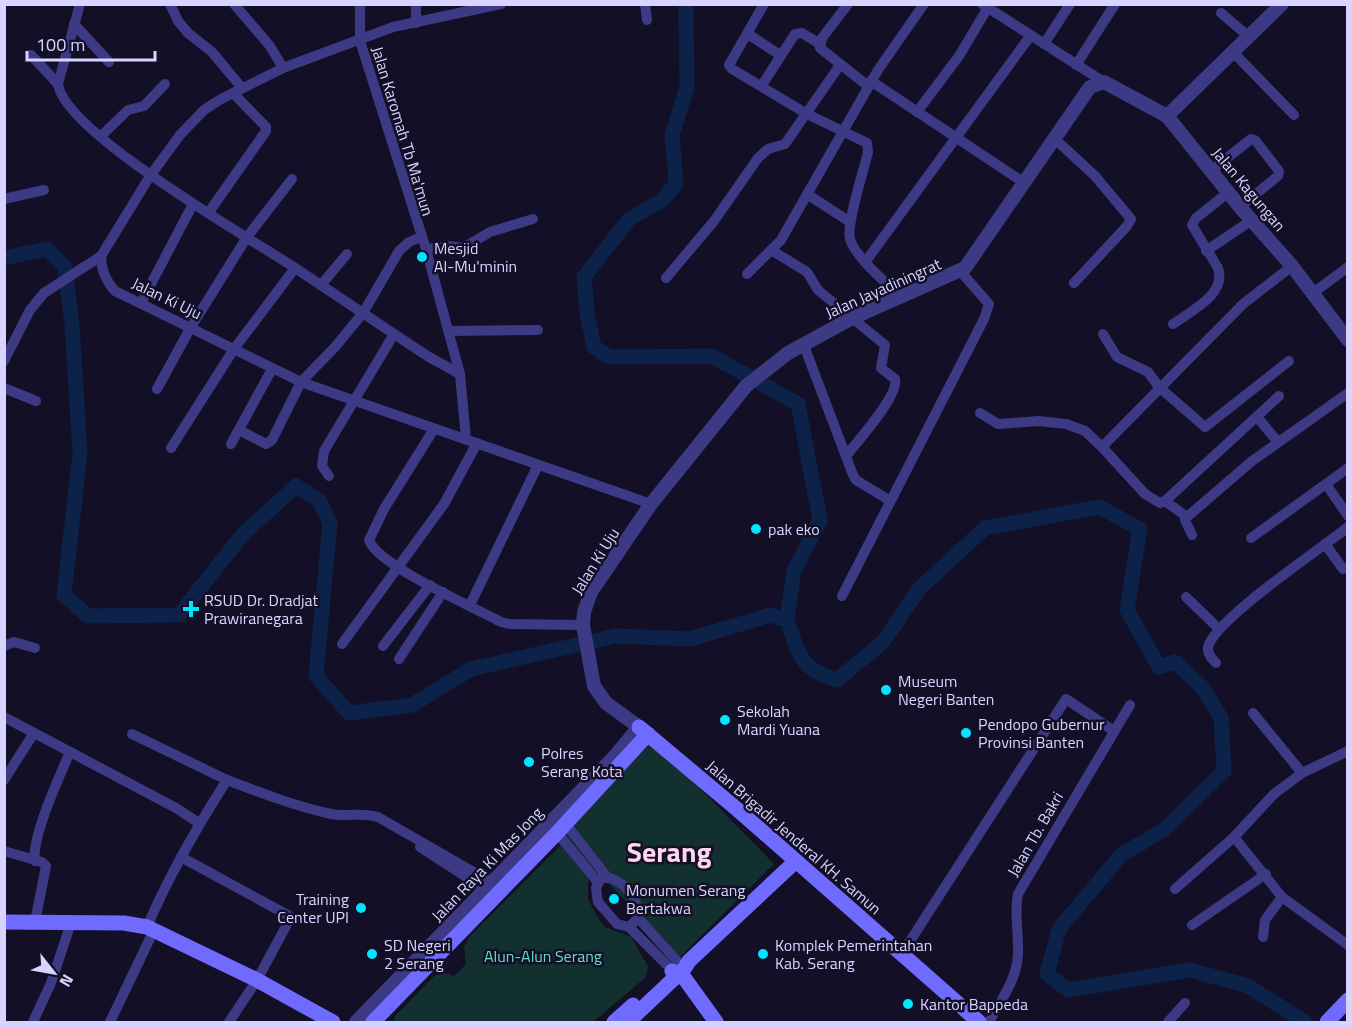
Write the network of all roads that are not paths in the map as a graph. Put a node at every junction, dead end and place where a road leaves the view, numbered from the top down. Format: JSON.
{"nodes":[{"id":1,"x":80,"y":4,"type":"edge"},
{"id":2,"x":170,"y":4,"type":"edge"},
{"id":3,"x":234,"y":4,"type":"edge"},
{"id":4,"x":360,"y":4,"type":"edge"},
{"id":5,"x":416,"y":4,"type":"edge"},
{"id":6,"x":501,"y":4,"type":"edge"},
{"id":7,"x":645,"y":4,"type":"edge"},
{"id":8,"x":848,"y":4,"type":"edge"},
{"id":9,"x":924,"y":4,"type":"edge"},
{"id":10,"x":1070,"y":4,"type":"edge"},
{"id":11,"x":1115,"y":4,"type":"edge"},
{"id":12,"x":1282,"y":4,"type":"edge"},
{"id":13,"x":762,"y":5,"type":"edge"},
{"id":14,"x":987,"y":6,"type":"edge"},
{"id":15,"x":1221,"y":12,"type":"dead end"},
{"id":16,"x":647,"y":20,"type":"dead end"},
{"id":17,"x":416,"y":22,"type":"junction"},
{"id":18,"x":74,"y":24,"type":"junction"},
{"id":19,"x":748,"y":34,"type":"junction"},
{"id":20,"x":1031,"y":35,"type":"junction"},
{"id":21,"x":1248,"y":36,"type":"junction"},
{"id":22,"x":360,"y":41,"type":"junction"},
{"id":23,"x":820,"y":44,"type":"junction"},
{"id":24,"x":1044,"y":44,"type":"junction"},
{"id":25,"x":1232,"y":51,"type":"junction"},
{"id":26,"x":780,"y":55,"type":"junction"},
{"id":27,"x":31,"y":56,"type":"dead end"},
{"id":28,"x":109,"y":62,"type":"dead end"},
{"id":29,"x":840,"y":64,"type":"junction"},
{"id":30,"x":1076,"y":65,"type":"junction"},
{"id":31,"x":283,"y":68,"type":"junction"},
{"id":32,"x":1104,"y":82,"type":"junction"},
{"id":33,"x":58,"y":84,"type":"junction"},
{"id":34,"x":165,"y":84,"type":"dead end"},
{"id":35,"x":870,"y":84,"type":"junction"},
{"id":36,"x":762,"y":85,"type":"junction"},
{"id":37,"x":238,"y":91,"type":"junction"},
{"id":38,"x":917,"y":112,"type":"junction"},
{"id":39,"x":807,"y":114,"type":"junction"},
{"id":40,"x":1294,"y":115,"type":"dead end"},
{"id":41,"x":1167,"y":116,"type":"junction"},
{"id":42,"x":844,"y":131,"type":"junction"},
{"id":43,"x":101,"y":136,"type":"junction"},
{"id":44,"x":956,"y":139,"type":"junction"},
{"id":45,"x":1055,"y":139,"type":"junction"},
{"id":46,"x":1212,"y":170,"type":"junction"},
{"id":47,"x":150,"y":176,"type":"junction"},
{"id":48,"x":292,"y":179,"type":"dead end"},
{"id":49,"x":1023,"y":182,"type":"junction"},
{"id":50,"x":44,"y":190,"type":"dead end"},
{"id":51,"x":1228,"y":192,"type":"junction"},
{"id":52,"x":807,"y":194,"type":"junction"},
{"id":53,"x":4,"y":200,"type":"edge"},
{"id":54,"x":193,"y":204,"type":"junction"},
{"id":55,"x":1240,"y":207,"type":"junction"},
{"id":56,"x":209,"y":212,"type":"junction"},
{"id":57,"x":533,"y":219,"type":"dead end"},
{"id":58,"x":1252,"y":220,"type":"junction"},
{"id":59,"x":850,"y":222,"type":"junction"},
{"id":60,"x":247,"y":237,"type":"junction"},
{"id":61,"x":422,"y":237,"type":"junction"},
{"id":62,"x":426,"y":249,"type":"junction"},
{"id":63,"x":771,"y":250,"type":"junction"},
{"id":64,"x":1206,"y":251,"type":"junction"},
{"id":65,"x":347,"y":254,"type":"dead end"},
{"id":66,"x":101,"y":256,"type":"junction"},
{"id":67,"x":866,"y":261,"type":"junction"},
{"id":68,"x":1292,"y":266,"type":"junction"},
{"id":69,"x":1347,"y":267,"type":"edge"},
{"id":70,"x":295,"y":268,"type":"junction"},
{"id":71,"x":960,"y":271,"type":"junction"},
{"id":72,"x":747,"y":274,"type":"dead end"},
{"id":73,"x":666,"y":278,"type":"dead end"},
{"id":74,"x":1074,"y":284,"type":"dead end"},
{"id":75,"x":321,"y":285,"type":"junction"},
{"id":76,"x":1313,"y":293,"type":"junction"},
{"id":77,"x":900,"y":297,"type":"junction"},
{"id":78,"x":141,"y":303,"type":"junction"},
{"id":79,"x":363,"y":313,"type":"junction"},
{"id":80,"x":852,"y":318,"type":"junction"},
{"id":81,"x":1173,"y":324,"type":"dead end"},
{"id":82,"x":191,"y":327,"type":"junction"},
{"id":83,"x":538,"y":330,"type":"dead end"},
{"id":84,"x":449,"y":332,"type":"junction"},
{"id":85,"x":394,"y":334,"type":"junction"},
{"id":86,"x":1103,"y":334,"type":"dead end"},
{"id":87,"x":1347,"y":340,"type":"edge"},
{"id":88,"x":802,"y":343,"type":"junction"},
{"id":89,"x":234,"y":349,"type":"junction"},
{"id":90,"x":4,"y":361,"type":"edge"},
{"id":91,"x":1289,"y":361,"type":"dead end"},
{"id":92,"x":272,"y":369,"type":"junction"},
{"id":93,"x":460,"y":374,"type":"junction"},
{"id":94,"x":301,"y":381,"type":"junction"},
{"id":95,"x":1159,"y":387,"type":"junction"},
{"id":96,"x":4,"y":388,"type":"edge"},
{"id":97,"x":157,"y":389,"type":"dead end"},
{"id":98,"x":1347,"y":393,"type":"edge"},
{"id":99,"x":1279,"y":396,"type":"dead end"},
{"id":100,"x":355,"y":400,"type":"junction"},
{"id":101,"x":36,"y":401,"type":"dead end"},
{"id":102,"x":980,"y":413,"type":"dead end"},
{"id":103,"x":1257,"y":417,"type":"junction"},
{"id":104,"x":434,"y":429,"type":"junction"},
{"id":105,"x":239,"y":430,"type":"junction"},
{"id":106,"x":465,"y":440,"type":"junction"},
{"id":107,"x":1278,"y":442,"type":"junction"},
{"id":108,"x":477,"y":443,"type":"junction"},
{"id":109,"x":231,"y":444,"type":"dead end"},
{"id":110,"x":1102,"y":447,"type":"junction"},
{"id":111,"x":171,"y":448,"type":"dead end"},
{"id":112,"x":846,"y":456,"type":"junction"},
{"id":113,"x":538,"y":465,"type":"junction"},
{"id":114,"x":1347,"y":468,"type":"edge"},
{"id":115,"x":329,"y":476,"type":"dead end"},
{"id":116,"x":1326,"y":484,"type":"junction"},
{"id":117,"x":889,"y":500,"type":"junction"},
{"id":118,"x":1165,"y":501,"type":"junction"},
{"id":119,"x":651,"y":504,"type":"junction"},
{"id":120,"x":1187,"y":516,"type":"junction"},
{"id":121,"x":1347,"y":516,"type":"edge"},
{"id":122,"x":1347,"y":527,"type":"edge"},
{"id":123,"x":1192,"y":535,"type":"dead end"},
{"id":124,"x":1251,"y":538,"type":"dead end"},
{"id":125,"x":1325,"y":543,"type":"junction"},
{"id":126,"x":399,"y":568,"type":"junction"},
{"id":127,"x":1343,"y":569,"type":"dead end"},
{"id":128,"x":430,"y":585,"type":"junction"},
{"id":129,"x":442,"y":592,"type":"junction"},
{"id":130,"x":842,"y":596,"type":"dead end"},
{"id":131,"x":1186,"y":597,"type":"dead end"},
{"id":132,"x":470,"y":605,"type":"junction"},
{"id":133,"x":1219,"y":628,"type":"junction"},
{"id":134,"x":583,"y":629,"type":"junction"},
{"id":135,"x":342,"y":644,"type":"dead end"},
{"id":136,"x":4,"y":646,"type":"edge"},
{"id":137,"x":383,"y":646,"type":"dead end"},
{"id":138,"x":35,"y":648,"type":"dead end"},
{"id":139,"x":399,"y":659,"type":"dead end"},
{"id":140,"x":1216,"y":663,"type":"dead end"},
{"id":141,"x":1130,"y":705,"type":"dead end"},
{"id":142,"x":1253,"y":713,"type":"dead end"},
{"id":143,"x":4,"y":717,"type":"edge"},
{"id":144,"x":643,"y":730,"type":"junction"},
{"id":145,"x":1114,"y":731,"type":"junction"},
{"id":146,"x":34,"y":733,"type":"junction"},
{"id":147,"x":132,"y":735,"type":"dead end"},
{"id":148,"x":1347,"y":751,"type":"edge"},
{"id":149,"x":70,"y":752,"type":"junction"},
{"id":150,"x":1302,"y":773,"type":"junction"},
{"id":151,"x":4,"y":780,"type":"edge"},
{"id":152,"x":227,"y":780,"type":"junction"},
{"id":153,"x":199,"y":823,"type":"junction"},
{"id":154,"x":557,"y":824,"type":"junction"},
{"id":155,"x":1234,"y":837,"type":"junction"},
{"id":156,"x":4,"y":851,"type":"edge"},
{"id":157,"x":181,"y":857,"type":"junction"},
{"id":158,"x":35,"y":861,"type":"junction"},
{"id":159,"x":796,"y":861,"type":"junction"},
{"id":160,"x":1266,"y":874,"type":"junction"},
{"id":161,"x":602,"y":879,"type":"junction"},
{"id":162,"x":488,"y":886,"type":"junction"},
{"id":163,"x":1175,"y":889,"type":"dead end"},
{"id":164,"x":1282,"y":897,"type":"junction"},
{"id":165,"x":638,"y":918,"type":"junction"},
{"id":166,"x":4,"y":922,"type":"edge"},
{"id":167,"x":35,"y":922,"type":"junction"},
{"id":168,"x":71,"y":923,"type":"junction"},
{"id":169,"x":1192,"y":925,"type":"dead end"},
{"id":170,"x":628,"y":927,"type":"junction"},
{"id":171,"x":150,"y":928,"type":"junction"},
{"id":172,"x":1263,"y":937,"type":"dead end"},
{"id":173,"x":1347,"y":945,"type":"edge"},
{"id":174,"x":901,"y":955,"type":"junction"},
{"id":175,"x":681,"y":970,"type":"junction"},
{"id":176,"x":257,"y":980,"type":"junction"},
{"id":177,"x":405,"y":980,"type":"junction"},
{"id":178,"x":1347,"y":1000,"type":"edge"},
{"id":179,"x":1185,"y":1003,"type":"dead end"},
{"id":180,"x":1347,"y":1011,"type":"edge"},
{"id":181,"x":316,"y":1018,"type":"edge"},
{"id":182,"x":1332,"y":1021,"type":"edge"},
{"id":183,"x":33,"y":1023,"type":"edge"},
{"id":184,"x":110,"y":1023,"type":"edge"},
{"id":185,"x":229,"y":1023,"type":"edge"},
{"id":186,"x":333,"y":1023,"type":"edge"},
{"id":187,"x":357,"y":1023,"type":"edge"},
{"id":188,"x":373,"y":1023,"type":"edge"},
{"id":189,"x":614,"y":1023,"type":"edge"},
{"id":190,"x":628,"y":1023,"type":"edge"},
{"id":191,"x":716,"y":1023,"type":"edge"},
{"id":192,"x":979,"y":1023,"type":"edge"},
{"id":193,"x":989,"y":1023,"type":"edge"},
{"id":194,"x":1168,"y":1023,"type":"edge"}],
"edges":[{"from":1,"to":18,"type":"street"},
{"from":2,"to":37,"type":"street"},
{"from":3,"to":31,"type":"street"},
{"from":4,"to":22,"type":"street","name":"Jalan Karomah Tb Ma'mun"},
{"from":5,"to":17,"type":"street"},
{"from":6,"to":17,"type":"street"},
{"from":7,"to":16,"type":"street"},
{"from":8,"to":23,"type":"street"},
{"from":9,"to":35,"type":"street"},
{"from":10,"to":24,"type":"street"},
{"from":11,"to":30,"type":"street"},
{"from":12,"to":21,"type":"street"},
{"from":13,"to":19,"type":"street"},
{"from":14,"to":20,"type":"street"},
{"from":14,"to":38,"type":"street"},
{"from":15,"to":21,"type":"street"},
{"from":17,"to":22,"type":"street"},
{"from":18,"to":28,"type":"street"},
{"from":18,"to":33,"type":"street"},
{"from":19,"to":26,"type":"street"},
{"from":19,"to":36,"type":"street"},
{"from":20,"to":24,"type":"street"},
{"from":20,"to":44,"type":"street"},
{"from":21,"to":25,"type":"street"},
{"from":22,"to":31,"type":"street"},
{"from":22,"to":61,"type":"street","name":"Jalan Karomah Tb Ma'mun"},
{"from":23,"to":26,"type":"street"},
{"from":23,"to":29,"type":"street"},
{"from":24,"to":30,"type":"street"},
{"from":25,"to":40,"type":"street"},
{"from":25,"to":41,"type":"street"},
{"from":26,"to":36,"type":"street"},
{"from":27,"to":33,"type":"street"},
{"from":29,"to":35,"type":"street"},
{"from":29,"to":39,"type":"street"},
{"from":30,"to":32,"type":"street"},
{"from":31,"to":37,"type":"street"},
{"from":32,"to":41,"type":"street","name":"Jalan Kagungan"},
{"from":32,"to":45,"type":"street","name":"Jalan Jayadiningrat"},
{"from":33,"to":43,"type":"street"},
{"from":34,"to":43,"type":"street"},
{"from":35,"to":38,"type":"street"},
{"from":35,"to":42,"type":"street"},
{"from":36,"to":39,"type":"street"},
{"from":37,"to":47,"type":"street"},
{"from":37,"to":56,"type":"street"},
{"from":38,"to":44,"type":"street"},
{"from":39,"to":42,"type":"street"},
{"from":39,"to":73,"type":"street"},
{"from":41,"to":46,"type":"street","name":"Jalan Kagungan"},
{"from":42,"to":52,"type":"street"},
{"from":42,"to":59,"type":"street"},
{"from":43,"to":47,"type":"street"},
{"from":44,"to":49,"type":"street"},
{"from":44,"to":67,"type":"street"},
{"from":45,"to":49,"type":"street","name":"Jalan Jayadiningrat"},
{"from":45,"to":74,"type":"street"},
{"from":46,"to":51,"type":"street","name":"Jalan Kagungan"},
{"from":46,"to":55,"type":"street"},
{"from":47,"to":54,"type":"street"},
{"from":47,"to":66,"type":"street"},
{"from":48,"to":60,"type":"street"},
{"from":49,"to":71,"type":"street","name":"Jalan Jayadiningrat"},
{"from":50,"to":53,"type":"street"},
{"from":51,"to":55,"type":"street","name":"Jalan Kagungan"},
{"from":51,"to":64,"type":"street"},
{"from":52,"to":59,"type":"street"},
{"from":52,"to":63,"type":"street"},
{"from":54,"to":56,"type":"street"},
{"from":54,"to":78,"type":"street"},
{"from":55,"to":58,"type":"street","name":"Jalan Kagungan"},
{"from":56,"to":60,"type":"street"},
{"from":57,"to":62,"type":"street"},
{"from":58,"to":64,"type":"street"},
{"from":58,"to":68,"type":"street","name":"Jalan Kagungan"},
{"from":59,"to":67,"type":"street"},
{"from":60,"to":70,"type":"street"},
{"from":60,"to":82,"type":"street"},
{"from":61,"to":62,"type":"street","name":"Jalan Karomah Tb Ma'mun"},
{"from":61,"to":79,"type":"street"},
{"from":62,"to":84,"type":"street","name":"Jalan Karomah Tb Ma'mun"},
{"from":63,"to":72,"type":"street"},
{"from":63,"to":80,"type":"street"},
{"from":64,"to":81,"type":"street"},
{"from":65,"to":75,"type":"street"},
{"from":66,"to":78,"type":"street","name":"Jalan Ki Uju"},
{"from":66,"to":90,"type":"street"},
{"from":67,"to":77,"type":"street"},
{"from":68,"to":76,"type":"street","name":"Jalan Kagungan"},
{"from":68,"to":95,"type":"street"},
{"from":69,"to":76,"type":"street"},
{"from":70,"to":75,"type":"street"},
{"from":70,"to":89,"type":"street"},
{"from":71,"to":77,"type":"street","name":"Jalan Jayadiningrat"},
{"from":71,"to":117,"type":"street"},
{"from":75,"to":79,"type":"street"},
{"from":76,"to":87,"type":"street","name":"Jalan Kagungan"},
{"from":77,"to":80,"type":"street","name":"Jalan Jayadiningrat"},
{"from":78,"to":82,"type":"street","name":"Jalan Ki Uju"},
{"from":79,"to":85,"type":"street"},
{"from":79,"to":94,"type":"street"},
{"from":80,"to":88,"type":"street","name":"Jalan Jayadiningrat"},
{"from":80,"to":112,"type":"street"},
{"from":82,"to":89,"type":"street","name":"Jalan Ki Uju"},
{"from":82,"to":97,"type":"street"},
{"from":83,"to":84,"type":"street"},
{"from":84,"to":93,"type":"street","name":"Jalan Karomah Tb Ma'mun"},
{"from":85,"to":93,"type":"street"},
{"from":85,"to":100,"type":"street"},
{"from":86,"to":95,"type":"street"},
{"from":88,"to":112,"type":"street"},
{"from":88,"to":119,"type":"street","name":"Jalan Jayadiningrat"},
{"from":89,"to":92,"type":"street","name":"Jalan Ki Uju"},
{"from":89,"to":111,"type":"street"},
{"from":91,"to":95,"type":"street"},
{"from":92,"to":94,"type":"street","name":"Jalan Ki Uju"},
{"from":92,"to":105,"type":"street"},
{"from":93,"to":106,"type":"street","name":"Jalan Karomah Tb Ma'mun"},
{"from":94,"to":100,"type":"street","name":"Jalan Ki Uju"},
{"from":94,"to":105,"type":"street"},
{"from":95,"to":110,"type":"street"},
{"from":96,"to":101,"type":"street"},
{"from":98,"to":107,"type":"street"},
{"from":99,"to":103,"type":"street"},
{"from":100,"to":104,"type":"street","name":"Jalan Ki Uju"},
{"from":100,"to":115,"type":"street"},
{"from":102,"to":110,"type":"street"},
{"from":103,"to":107,"type":"street"},
{"from":103,"to":118,"type":"street"},
{"from":104,"to":106,"type":"street","name":"Jalan Ki Uju"},
{"from":104,"to":126,"type":"street"},
{"from":105,"to":109,"type":"street"},
{"from":106,"to":108,"type":"street","name":"Jalan Ki Uju"},
{"from":107,"to":120,"type":"street"},
{"from":108,"to":113,"type":"street","name":"Jalan Ki Uju"},
{"from":108,"to":126,"type":"street"},
{"from":110,"to":118,"type":"street"},
{"from":112,"to":117,"type":"street"},
{"from":113,"to":119,"type":"street","name":"Jalan Ki Uju"},
{"from":113,"to":132,"type":"street"},
{"from":114,"to":116,"type":"street"},
{"from":116,"to":121,"type":"street"},
{"from":116,"to":124,"type":"street"},
{"from":117,"to":130,"type":"street"},
{"from":118,"to":120,"type":"street"},
{"from":119,"to":134,"type":"street","name":"Jalan Ki Uju"},
{"from":120,"to":123,"type":"street"},
{"from":122,"to":125,"type":"street"},
{"from":125,"to":127,"type":"street"},
{"from":125,"to":133,"type":"street"},
{"from":126,"to":128,"type":"street"},
{"from":126,"to":135,"type":"street"},
{"from":128,"to":129,"type":"street"},
{"from":128,"to":137,"type":"street"},
{"from":129,"to":132,"type":"street"},
{"from":129,"to":139,"type":"street"},
{"from":131,"to":133,"type":"street"},
{"from":132,"to":134,"type":"street"},
{"from":133,"to":140,"type":"street"},
{"from":134,"to":144,"type":"street","name":"Jalan Ki Uju"},
{"from":136,"to":138,"type":"street"},
{"from":141,"to":145,"type":"street","name":"Jalan Tb. Bakri"},
{"from":142,"to":150,"type":"street"},
{"from":143,"to":146,"type":"street"},
{"from":144,"to":154,"type":"main road"},
{"from":144,"to":159,"type":"main road","name":"Jalan Brigadir Jenderal KH. Samun"},
{"from":145,"to":174,"type":"street"},
{"from":145,"to":193,"type":"street","name":"Jalan Tb. Bakri"},
{"from":146,"to":149,"type":"street"},
{"from":146,"to":151,"type":"street"},
{"from":147,"to":152,"type":"street"},
{"from":148,"to":150,"type":"street"},
{"from":149,"to":153,"type":"street"},
{"from":149,"to":158,"type":"street"},
{"from":150,"to":155,"type":"street"},
{"from":152,"to":153,"type":"street"},
{"from":152,"to":162,"type":"street"},
{"from":153,"to":157,"type":"street"},
{"from":154,"to":161,"type":"street"},
{"from":154,"to":162,"type":"street","name":"Jalan Raya Ki Mas Jong"},
{"from":154,"to":177,"type":"main road"},
{"from":155,"to":160,"type":"street"},
{"from":155,"to":163,"type":"street"},
{"from":156,"to":158,"type":"street"},
{"from":157,"to":171,"type":"street"},
{"from":157,"to":176,"type":"street"},
{"from":158,"to":167,"type":"street"},
{"from":159,"to":174,"type":"main road","name":"Jalan Brigadir Jenderal KH. Samun"},
{"from":159,"to":175,"type":"main road"},
{"from":160,"to":164,"type":"street"},
{"from":160,"to":169,"type":"street"},
{"from":161,"to":165,"type":"street"},
{"from":161,"to":170,"type":"street"},
{"from":162,"to":177,"type":"street","name":"Jalan Raya Ki Mas Jong"},
{"from":164,"to":172,"type":"street"},
{"from":164,"to":173,"type":"street"},
{"from":165,"to":170,"type":"street"},
{"from":165,"to":175,"type":"street"},
{"from":166,"to":167,"type":"main road"},
{"from":167,"to":168,"type":"main road"},
{"from":168,"to":171,"type":"main road"},
{"from":168,"to":183,"type":"street"},
{"from":170,"to":175,"type":"street"},
{"from":171,"to":176,"type":"main road"},
{"from":171,"to":184,"type":"street"},
{"from":174,"to":192,"type":"main road","name":"Jalan Brigadir Jenderal KH. Samun"},
{"from":175,"to":189,"type":"main road"},
{"from":175,"to":190,"type":"main road"},
{"from":175,"to":191,"type":"main road"},
{"from":176,"to":181,"type":"main road"},
{"from":176,"to":185,"type":"street"},
{"from":177,"to":187,"type":"street","name":"Jalan Raya Ki Mas Jong"},
{"from":177,"to":188,"type":"main road"},
{"from":178,"to":182,"type":"main road"},
{"from":179,"to":194,"type":"street"},
{"from":180,"to":182,"type":"main road"},
{"from":181,"to":186,"type":"main road"}]}
